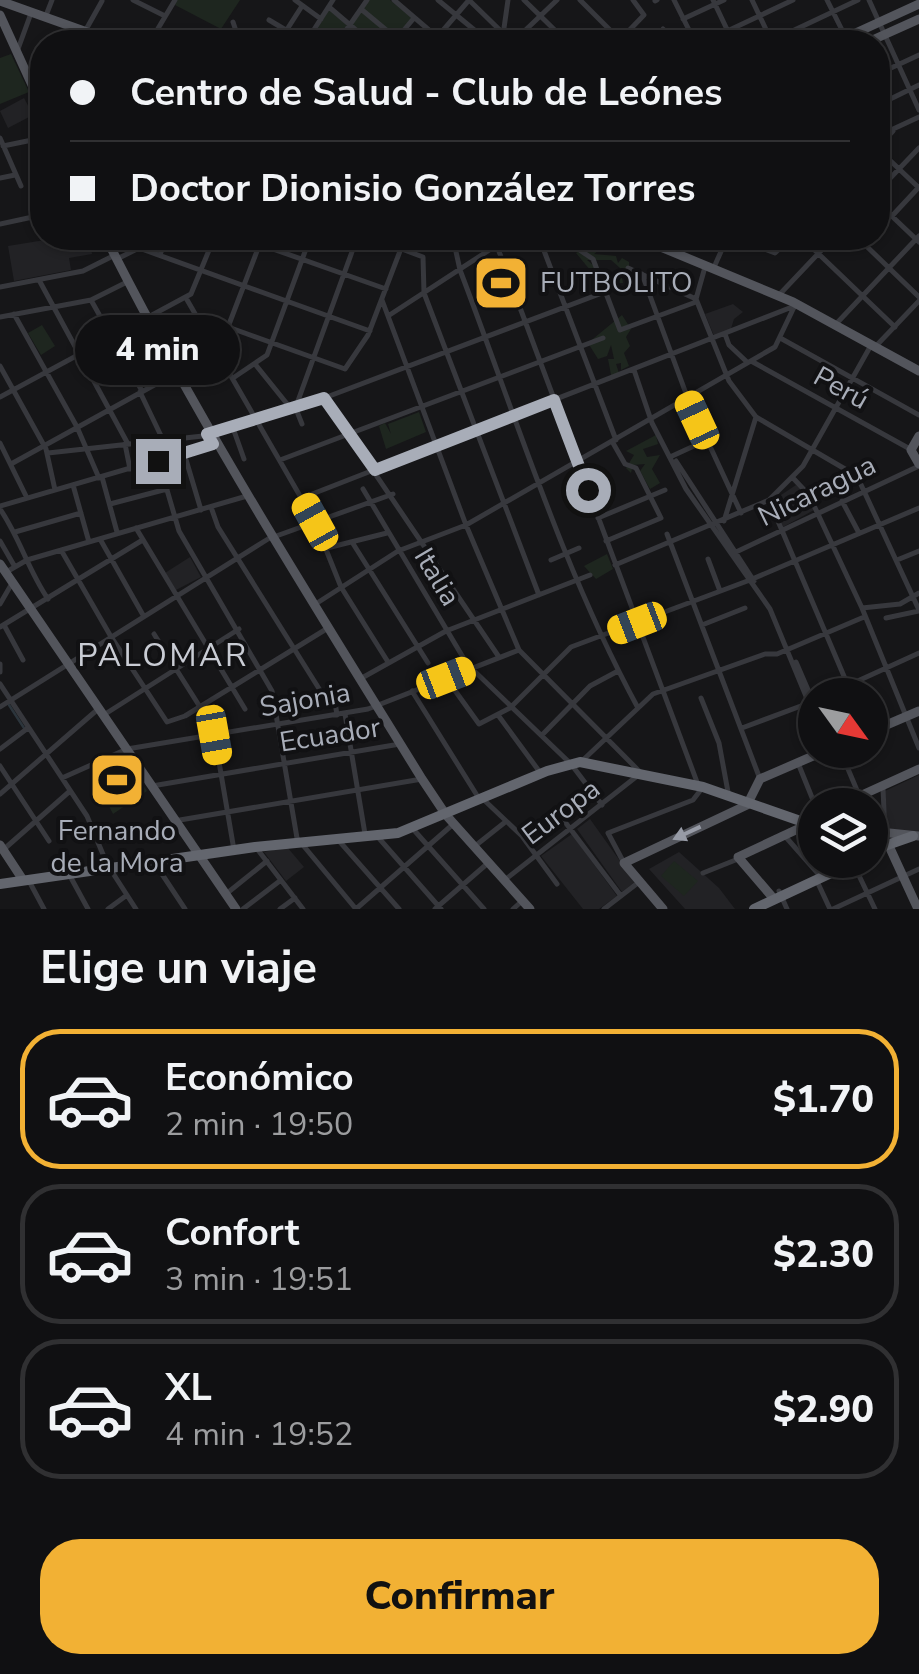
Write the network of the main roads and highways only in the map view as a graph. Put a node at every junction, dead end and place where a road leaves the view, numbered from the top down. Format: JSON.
{"nodes":[{"id":1,"x":0,"y":3,"type":"edge"},
{"id":2,"x":913,"y":4,"type":"edge"},
{"id":3,"x":0,"y":15,"type":"edge"},
{"id":4,"x":45,"y":19,"type":"junction"},
{"id":5,"x":919,"y":20,"type":"edge"},
{"id":6,"x":0,"y":24,"type":"edge"},
{"id":7,"x":68,"y":30,"type":"edge"},
{"id":8,"x":864,"y":30,"type":"edge"},
{"id":9,"x":890,"y":33,"type":"edge"},
{"id":10,"x":30,"y":83,"type":"edge"},
{"id":11,"x":30,"y":84,"type":"edge"},
{"id":12,"x":110,"y":250,"type":"edge"},
{"id":13,"x":675,"y":250,"type":"edge"},
{"id":14,"x":114,"y":258,"type":"junction"},
{"id":15,"x":144,"y":317,"type":"junction"},
{"id":16,"x":918,"y":368,"type":"edge"},
{"id":17,"x":919,"y":436,"type":"edge"},
{"id":18,"x":919,"y":465,"type":"edge"},
{"id":19,"x":5,"y":570,"type":"edge"},
{"id":20,"x":30,"y":610,"type":"junction"},
{"id":21,"x":919,"y":711,"type":"edge"},
{"id":22,"x":888,"y":724,"type":"edge"},
{"id":23,"x":574,"y":762,"type":"junction"},
{"id":24,"x":798,"y":763,"type":"edge"},
{"id":25,"x":919,"y":770,"type":"edge"},
{"id":26,"x":701,"y":784,"type":"junction"},
{"id":27,"x":880,"y":788,"type":"edge"},
{"id":28,"x":883,"y":788,"type":"edge"},
{"id":29,"x":480,"y":798,"type":"junction"},
{"id":30,"x":750,"y":802,"type":"junction"},
{"id":31,"x":798,"y":816,"type":"edge"},
{"id":32,"x":798,"y":816,"type":"edge"},
{"id":33,"x":445,"y":817,"type":"junction"},
{"id":34,"x":798,"y":829,"type":"edge"},
{"id":35,"x":370,"y":835,"type":"junction"},
{"id":36,"x":916,"y":836,"type":"edge"},
{"id":37,"x":888,"y":841,"type":"joint"},
{"id":38,"x":2,"y":848,"type":"edge"},
{"id":39,"x":195,"y":853,"type":"junction"},
{"id":40,"x":487,"y":864,"type":"junction"},
{"id":41,"x":108,"y":866,"type":"junction"},
{"id":42,"x":24,"y":878,"type":"junction"},
{"id":43,"x":816,"y":878,"type":"edge"},
{"id":44,"x":5,"y":885,"type":"edge"},
{"id":45,"x":776,"y":895,"type":"junction"},
{"id":46,"x":522,"y":906,"type":"edge"},
{"id":47,"x":916,"y":907,"type":"edge"},
{"id":48,"x":237,"y":909,"type":"edge"},
{"id":49,"x":663,"y":909,"type":"edge"},
{"id":50,"x":746,"y":909,"type":"edge"},
{"id":51,"x":754,"y":909,"type":"edge"}],
"edges":[{"from":1,"to":4,"type":"main road"},
{"from":1,"to":4,"type":"main road"},
{"from":2,"to":8,"type":"main road"},
{"from":3,"to":10,"type":"main road"},
{"from":4,"to":7,"type":"main road"},
{"from":5,"to":9,"type":"main road"},
{"from":6,"to":11,"type":"main road"},
{"from":12,"to":14,"type":"main road"},
{"from":13,"to":16,"type":"main road"},
{"from":14,"to":15,"type":"main road"},
{"from":14,"to":15,"type":"main road"},
{"from":15,"to":33,"type":"main road"},
{"from":17,"to":18,"type":"main road"},
{"from":19,"to":20,"type":"main road"},
{"from":19,"to":20,"type":"main road"},
{"from":20,"to":39,"type":"main road"},
{"from":21,"to":22,"type":"main road"},
{"from":23,"to":26,"type":"highway"},
{"from":23,"to":29,"type":"highway"},
{"from":23,"to":29,"type":"highway"},
{"from":24,"to":30,"type":"main road"},
{"from":25,"to":27,"type":"main road"},
{"from":25,"to":28,"type":"main road"},
{"from":26,"to":30,"type":"highway"},
{"from":26,"to":30,"type":"highway"},
{"from":29,"to":33,"type":"highway"},
{"from":30,"to":31,"type":"highway"},
{"from":30,"to":32,"type":"highway"},
{"from":30,"to":49,"type":"main road","one_way":true},
{"from":33,"to":35,"type":"highway"},
{"from":33,"to":35,"type":"highway"},
{"from":33,"to":40,"type":"main road"},
{"from":33,"to":40,"type":"main road"},
{"from":34,"to":45,"type":"main road"},
{"from":35,"to":39,"type":"highway"},
{"from":36,"to":37,"type":"highway"},
{"from":37,"to":47,"type":"main road"},
{"from":38,"to":42,"type":"main road"},
{"from":39,"to":41,"type":"highway"},
{"from":39,"to":41,"type":"highway"},
{"from":39,"to":48,"type":"main road"},
{"from":40,"to":46,"type":"main road"},
{"from":40,"to":46,"type":"main road"},
{"from":41,"to":42,"type":"highway"},
{"from":41,"to":42,"type":"highway"},
{"from":42,"to":44,"type":"highway"},
{"from":43,"to":45,"type":"highway"},
{"from":45,"to":50,"type":"highway"},
{"from":45,"to":51,"type":"highway"}]}
